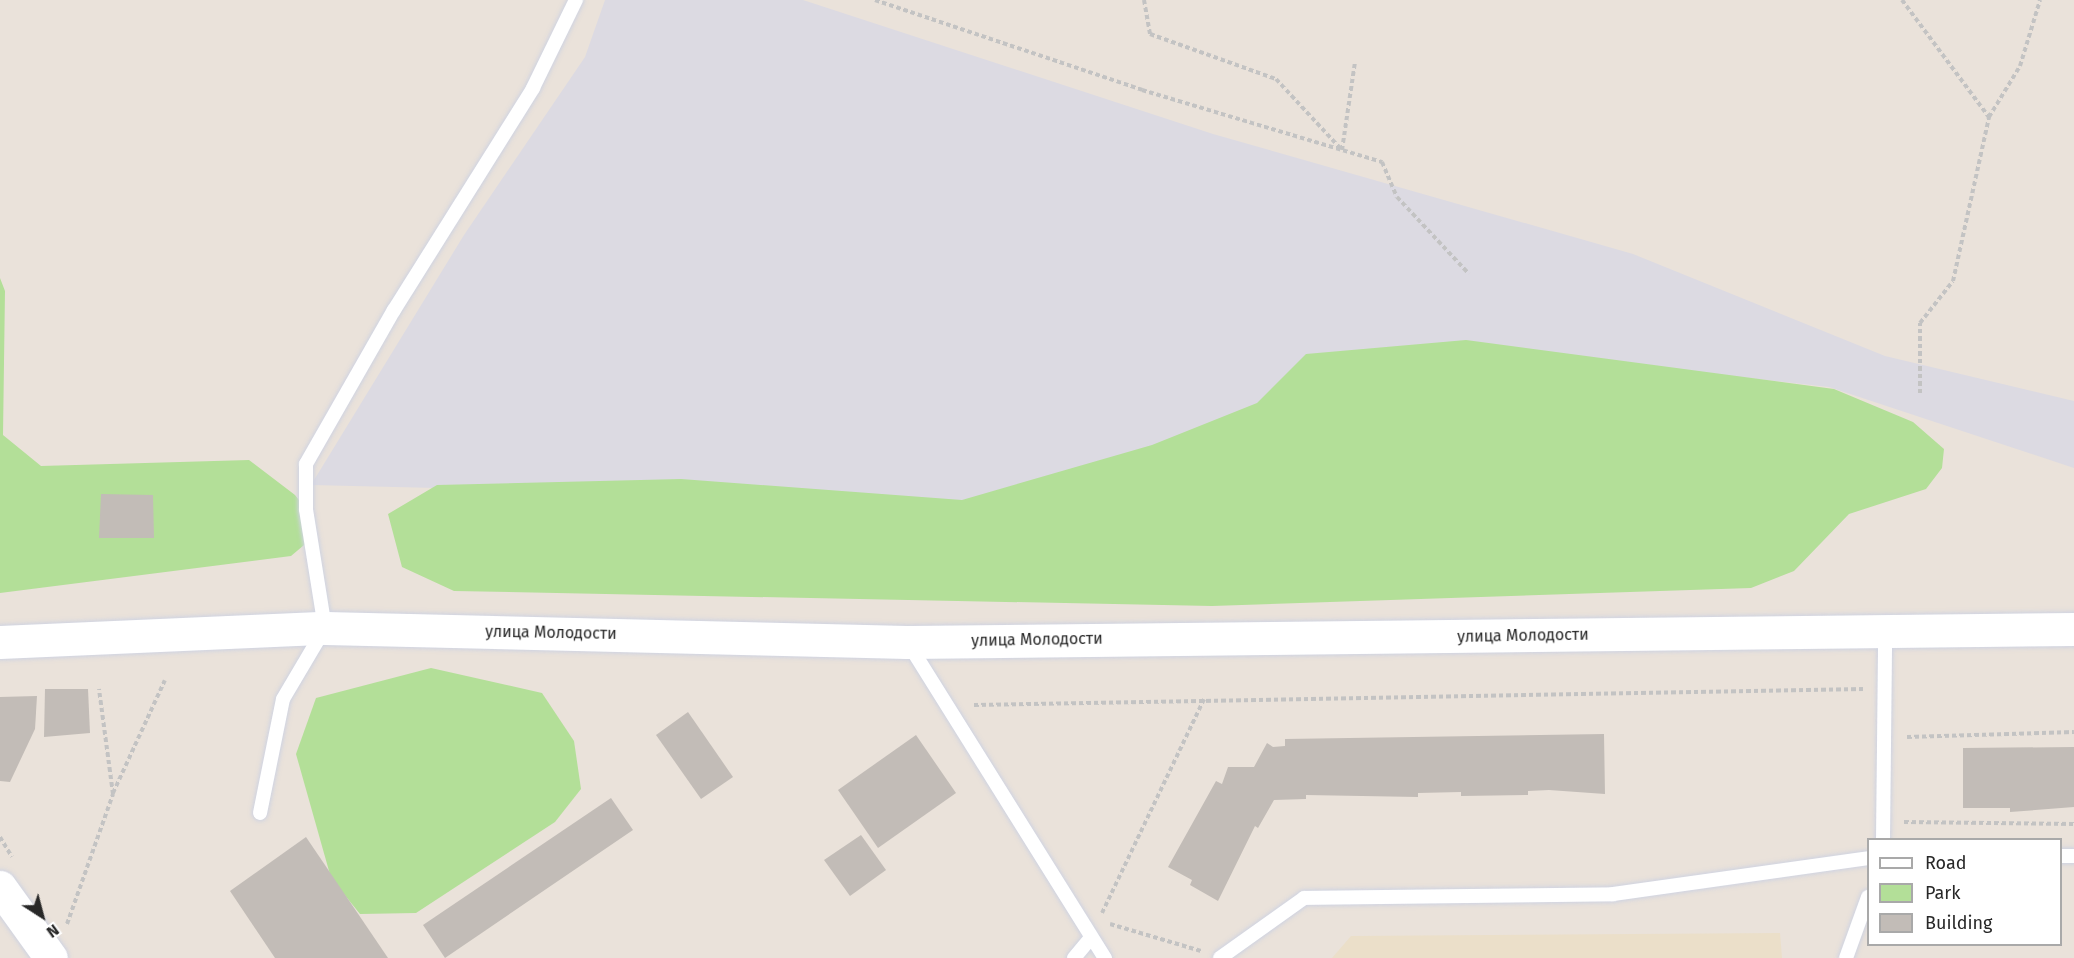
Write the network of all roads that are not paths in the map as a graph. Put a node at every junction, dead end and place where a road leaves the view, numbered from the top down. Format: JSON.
{"nodes":[{"id":1,"x":576,"y":0,"type":"edge"},
{"id":2,"x":325,"y":628,"type":"junction"},
{"id":3,"x":2074,"y":629,"type":"edge"},
{"id":4,"x":1885,"y":632,"type":"junction"},
{"id":5,"x":0,"y":642,"type":"edge"},
{"id":6,"x":907,"y":642,"type":"junction"},
{"id":7,"x":260,"y":813,"type":"dead end"},
{"id":8,"x":1883,"y":838,"type":"edge"},
{"id":9,"x":1867,"y":858,"type":"edge"},
{"id":10,"x":0,"y":886,"type":"edge"},
{"id":11,"x":1867,"y":902,"type":"edge"},
{"id":12,"x":1091,"y":938,"type":"junction"},
{"id":13,"x":57,"y":946,"type":"edge"},
{"id":14,"x":1074,"y":958,"type":"edge"},
{"id":15,"x":1105,"y":958,"type":"edge"},
{"id":16,"x":1221,"y":958,"type":"edge"},
{"id":17,"x":1846,"y":958,"type":"edge"}],
"edges":[{"from":1,"to":2,"type":"lane"},
{"from":2,"to":5,"type":"street","name":"улица Молодости"},
{"from":2,"to":6,"type":"street","name":"улица Молодости"},
{"from":2,"to":7,"type":"lane"},
{"from":3,"to":4,"type":"street","name":"улица Молодости"},
{"from":4,"to":6,"type":"street","name":"улица Молодости"},
{"from":4,"to":8,"type":"lane"},
{"from":6,"to":12,"type":"lane"},
{"from":9,"to":16,"type":"lane"},
{"from":10,"to":13,"type":"street"},
{"from":11,"to":17,"type":"lane"},
{"from":12,"to":14,"type":"lane"},
{"from":12,"to":15,"type":"lane"}]}
